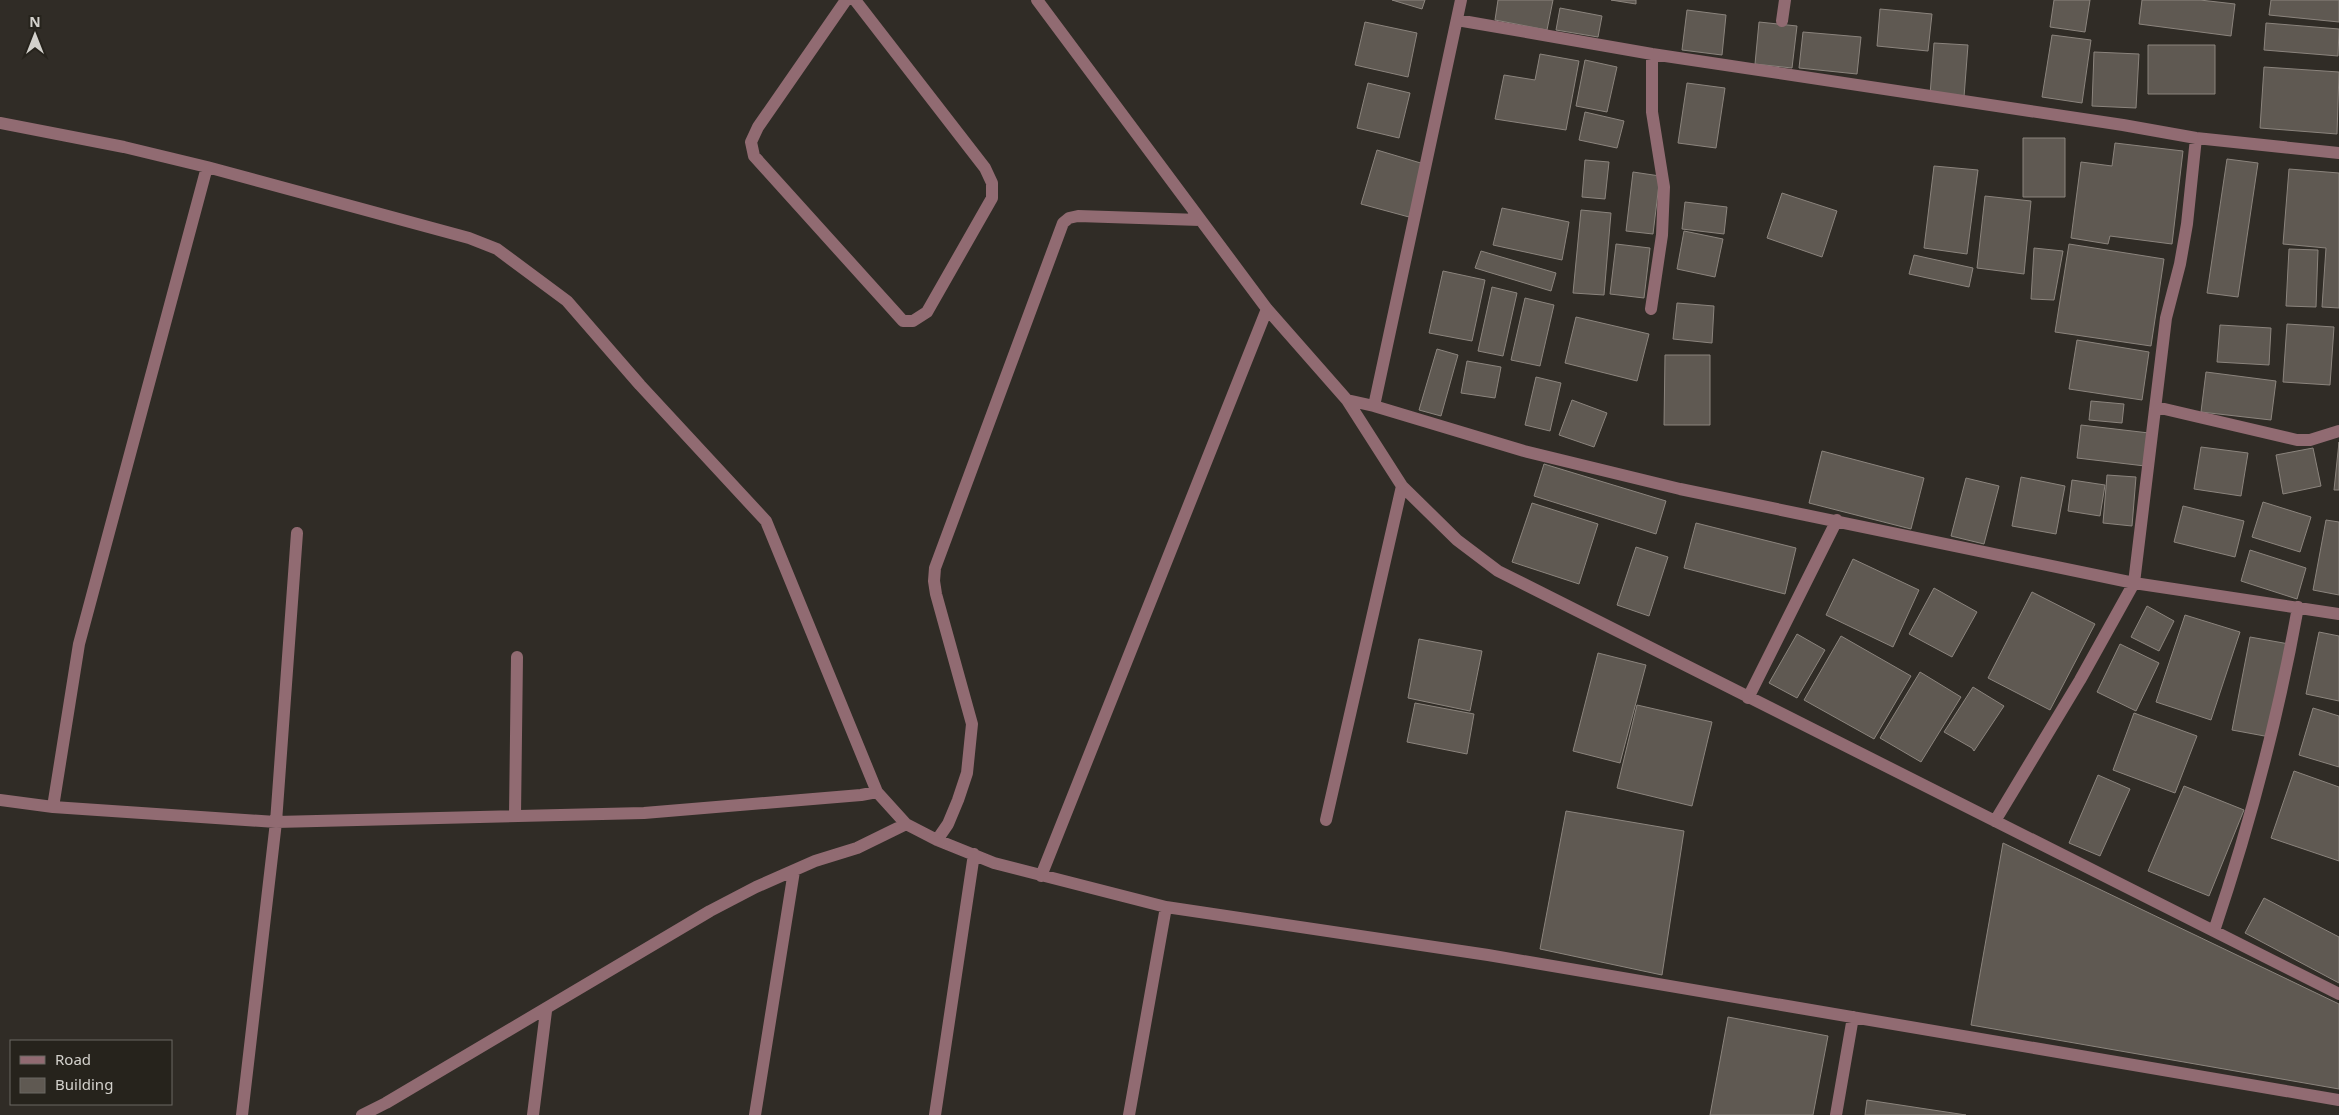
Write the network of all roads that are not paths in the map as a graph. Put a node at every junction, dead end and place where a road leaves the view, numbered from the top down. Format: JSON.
{"nodes":[{"id":1,"x":846,"y":0,"type":"edge"},
{"id":2,"x":855,"y":0,"type":"edge"},
{"id":3,"x":1038,"y":0,"type":"edge"},
{"id":4,"x":1461,"y":0,"type":"edge"},
{"id":5,"x":1785,"y":0,"type":"edge"},
{"id":6,"x":1457,"y":20,"type":"junction"},
{"id":7,"x":1782,"y":22,"type":"dead end"},
{"id":8,"x":1652,"y":54,"type":"junction"},
{"id":9,"x":0,"y":123,"type":"edge"},
{"id":10,"x":2196,"y":138,"type":"junction"},
{"id":11,"x":2339,"y":152,"type":"edge"},
{"id":12,"x":207,"y":167,"type":"junction"},
{"id":13,"x":1200,"y":220,"type":"junction"},
{"id":14,"x":1267,"y":309,"type":"junction"},
{"id":15,"x":1651,"y":309,"type":"dead end"},
{"id":16,"x":1347,"y":400,"type":"junction"},
{"id":17,"x":1374,"y":406,"type":"junction"},
{"id":18,"x":2156,"y":407,"type":"junction"},
{"id":19,"x":2339,"y":431,"type":"edge"},
{"id":20,"x":1402,"y":486,"type":"junction"},
{"id":21,"x":1836,"y":520,"type":"junction"},
{"id":22,"x":297,"y":533,"type":"dead end"},
{"id":23,"x":2134,"y":583,"type":"junction"},
{"id":24,"x":2298,"y":608,"type":"junction"},
{"id":25,"x":2339,"y":614,"type":"edge"},
{"id":26,"x":516,"y":657,"type":"dead end"},
{"id":27,"x":1748,"y":698,"type":"junction"},
{"id":28,"x":877,"y":792,"type":"junction"},
{"id":29,"x":0,"y":800,"type":"edge"},
{"id":30,"x":53,"y":807,"type":"junction"},
{"id":31,"x":515,"y":815,"type":"junction"},
{"id":32,"x":1326,"y":820,"type":"dead end"},
{"id":33,"x":1995,"y":821,"type":"junction"},
{"id":34,"x":276,"y":822,"type":"junction"},
{"id":35,"x":906,"y":824,"type":"junction"},
{"id":36,"x":937,"y":840,"type":"junction"},
{"id":37,"x":974,"y":854,"type":"junction"},
{"id":38,"x":794,"y":871,"type":"junction"},
{"id":39,"x":1041,"y":876,"type":"junction"},
{"id":40,"x":1166,"y":907,"type":"junction"},
{"id":41,"x":2214,"y":931,"type":"junction"},
{"id":42,"x":2339,"y":994,"type":"edge"},
{"id":43,"x":546,"y":1011,"type":"junction"},
{"id":44,"x":1853,"y":1017,"type":"junction"},
{"id":45,"x":2339,"y":1100,"type":"edge"},
{"id":46,"x":386,"y":1109,"type":"edge"},
{"id":47,"x":242,"y":1115,"type":"edge"},
{"id":48,"x":362,"y":1115,"type":"edge"},
{"id":49,"x":533,"y":1115,"type":"edge"},
{"id":50,"x":756,"y":1115,"type":"edge"},
{"id":51,"x":935,"y":1115,"type":"edge"},
{"id":52,"x":1129,"y":1115,"type":"edge"},
{"id":53,"x":1836,"y":1115,"type":"edge"}],
"edges":[{"from":1,"to":2,"type":"street"},
{"from":3,"to":13,"type":"street"},
{"from":4,"to":6,"type":"street"},
{"from":5,"to":7,"type":"street"},
{"from":6,"to":8,"type":"street"},
{"from":6,"to":17,"type":"street"},
{"from":8,"to":10,"type":"street"},
{"from":8,"to":15,"type":"street"},
{"from":9,"to":12,"type":"street"},
{"from":10,"to":11,"type":"street"},
{"from":10,"to":18,"type":"street"},
{"from":12,"to":28,"type":"street"},
{"from":12,"to":30,"type":"street"},
{"from":13,"to":14,"type":"street"},
{"from":13,"to":36,"type":"street"},
{"from":14,"to":16,"type":"street"},
{"from":14,"to":39,"type":"street"},
{"from":16,"to":17,"type":"street"},
{"from":16,"to":20,"type":"street"},
{"from":17,"to":21,"type":"street"},
{"from":18,"to":19,"type":"street"},
{"from":18,"to":23,"type":"street"},
{"from":20,"to":27,"type":"street"},
{"from":20,"to":32,"type":"street"},
{"from":21,"to":23,"type":"street"},
{"from":21,"to":27,"type":"street"},
{"from":22,"to":34,"type":"street"},
{"from":23,"to":24,"type":"street"},
{"from":23,"to":33,"type":"street"},
{"from":24,"to":25,"type":"street"},
{"from":24,"to":41,"type":"street"},
{"from":26,"to":31,"type":"street"},
{"from":27,"to":33,"type":"street"},
{"from":28,"to":31,"type":"street"},
{"from":28,"to":35,"type":"street"},
{"from":29,"to":30,"type":"street"},
{"from":30,"to":34,"type":"street"},
{"from":31,"to":34,"type":"street"},
{"from":33,"to":41,"type":"street"},
{"from":34,"to":47,"type":"street"},
{"from":35,"to":36,"type":"street"},
{"from":35,"to":38,"type":"street"},
{"from":36,"to":37,"type":"street"},
{"from":37,"to":39,"type":"street"},
{"from":37,"to":51,"type":"street"},
{"from":38,"to":43,"type":"street"},
{"from":38,"to":50,"type":"street"},
{"from":39,"to":40,"type":"street"},
{"from":40,"to":44,"type":"street"},
{"from":40,"to":52,"type":"street"},
{"from":41,"to":42,"type":"street"},
{"from":43,"to":46,"type":"street"},
{"from":43,"to":49,"type":"street"},
{"from":44,"to":45,"type":"street"},
{"from":44,"to":53,"type":"street"},
{"from":46,"to":48,"type":"street"}]}
